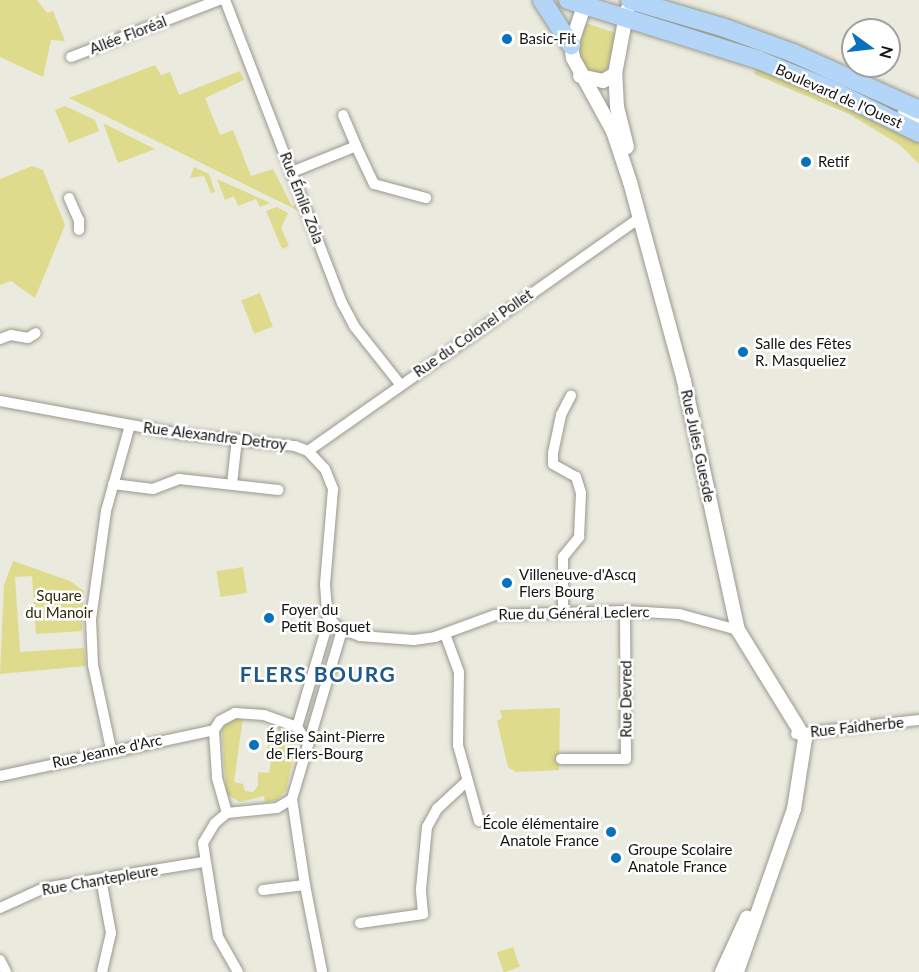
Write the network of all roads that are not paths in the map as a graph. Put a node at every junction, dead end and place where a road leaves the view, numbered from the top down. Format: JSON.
{"nodes":[{"id":1,"x":219,"y":0,"type":"edge"},
{"id":2,"x":225,"y":0,"type":"edge"},
{"id":3,"x":542,"y":0,"type":"edge"},
{"id":4,"x":584,"y":4,"type":"edge"},
{"id":5,"x":628,"y":6,"type":"edge"},
{"id":6,"x":571,"y":45,"type":"junction"},
{"id":7,"x":71,"y":57,"type":"dead end"},
{"id":8,"x":759,"y":60,"type":"junction"},
{"id":9,"x":615,"y":74,"type":"junction"},
{"id":10,"x":580,"y":76,"type":"junction"},
{"id":11,"x":919,"y":110,"type":"edge"},
{"id":12,"x":343,"y":115,"type":"dead end"},
{"id":13,"x":919,"y":120,"type":"edge"},
{"id":14,"x":919,"y":133,"type":"edge"},
{"id":15,"x":356,"y":146,"type":"junction"},
{"id":16,"x":292,"y":172,"type":"junction"},
{"id":17,"x":630,"y":182,"type":"junction"},
{"id":18,"x":69,"y":198,"type":"dead end"},
{"id":19,"x":426,"y":198,"type":"dead end"},
{"id":20,"x":640,"y":218,"type":"junction"},
{"id":21,"x":79,"y":230,"type":"dead end"},
{"id":22,"x":36,"y":333,"type":"dead end"},
{"id":23,"x":0,"y":338,"type":"edge"},
{"id":24,"x":400,"y":384,"type":"junction"},
{"id":25,"x":571,"y":395,"type":"dead end"},
{"id":26,"x":1,"y":405,"type":"edge"},
{"id":27,"x":130,"y":425,"type":"junction"},
{"id":28,"x":237,"y":439,"type":"junction"},
{"id":29,"x":308,"y":451,"type":"junction"},
{"id":30,"x":112,"y":484,"type":"junction"},
{"id":31,"x":232,"y":484,"type":"junction"},
{"id":32,"x":278,"y":490,"type":"dead end"},
{"id":33,"x":625,"y":611,"type":"junction"},
{"id":34,"x":563,"y":612,"type":"junction"},
{"id":35,"x":329,"y":619,"type":"junction"},
{"id":36,"x":342,"y":630,"type":"junction"},
{"id":37,"x":738,"y":630,"type":"junction"},
{"id":38,"x":445,"y":634,"type":"junction"},
{"id":39,"x":919,"y":720,"type":"edge"},
{"id":40,"x":297,"y":727,"type":"junction"},
{"id":41,"x":214,"y":730,"type":"junction"},
{"id":42,"x":799,"y":734,"type":"junction"},
{"id":43,"x":308,"y":744,"type":"junction"},
{"id":44,"x":111,"y":749,"type":"junction"},
{"id":45,"x":561,"y":759,"type":"dead end"},
{"id":46,"x":0,"y":776,"type":"edge"},
{"id":47,"x":466,"y":782,"type":"junction"},
{"id":48,"x":292,"y":799,"type":"junction"},
{"id":49,"x":227,"y":813,"type":"junction"},
{"id":50,"x":479,"y":821,"type":"dead end"},
{"id":51,"x":203,"y":862,"type":"junction"},
{"id":52,"x":101,"y":879,"type":"junction"},
{"id":53,"x":305,"y":885,"type":"junction"},
{"id":54,"x":263,"y":890,"type":"dead end"},
{"id":55,"x":0,"y":908,"type":"edge"},
{"id":56,"x":360,"y":923,"type":"dead end"},
{"id":57,"x":0,"y":960,"type":"edge"},
{"id":58,"x":6,"y":972,"type":"edge"},
{"id":59,"x":102,"y":972,"type":"edge"},
{"id":60,"x":238,"y":972,"type":"edge"},
{"id":61,"x":322,"y":972,"type":"edge"},
{"id":62,"x":722,"y":972,"type":"edge"},
{"id":63,"x":737,"y":972,"type":"edge"}],
"edges":[{"from":1,"to":7,"type":"street","name":"Allée Floréal"},
{"from":2,"to":16,"type":"street","name":"Rue Émile Zola"},
{"from":3,"to":6,"type":"main road"},
{"from":4,"to":5,"type":"main road","name":"Boulevard de l'Ouest"},
{"from":4,"to":6,"type":"street","name":"Boulevard de l'Ouest"},
{"from":5,"to":8,"type":"main road","name":"Boulevard de l'Ouest"},
{"from":5,"to":9,"type":"street","name":"Rue Jules Guesde"},
{"from":5,"to":11,"type":"main road","name":"Boulevard de l'Ouest"},
{"from":6,"to":10,"type":"street","name":"Rue Jules Guesde"},
{"from":8,"to":13,"type":"street","name":"Boulevard de l'Ouest"},
{"from":8,"to":14,"type":"main road","name":"Boulevard de l'Ouest"},
{"from":9,"to":10,"type":"street"},
{"from":9,"to":17,"type":"street","name":"Rue Jules Guesde"},
{"from":10,"to":17,"type":"street","name":"Rue Jules Guesde"},
{"from":12,"to":15,"type":"street"},
{"from":15,"to":16,"type":"street"},
{"from":15,"to":19,"type":"street"},
{"from":16,"to":24,"type":"street","name":"Rue Émile Zola"},
{"from":17,"to":20,"type":"street","name":"Rue Jules Guesde"},
{"from":18,"to":21,"type":"street"},
{"from":20,"to":24,"type":"street","name":"Rue du Colonel Pollet"},
{"from":20,"to":37,"type":"street","name":"Rue Jules Guesde"},
{"from":22,"to":23,"type":"street"},
{"from":24,"to":29,"type":"street","name":"Rue du Colonel Pollet"},
{"from":25,"to":34,"type":"street"},
{"from":26,"to":27,"type":"street","name":"Rue Alexandre Detroy"},
{"from":27,"to":28,"type":"street","name":"Rue Alexandre Detroy"},
{"from":27,"to":30,"type":"street"},
{"from":28,"to":29,"type":"street","name":"Rue Alexandre Detroy"},
{"from":28,"to":31,"type":"street"},
{"from":29,"to":35,"type":"street","name":"Rue Alexandre Detroy"},
{"from":30,"to":31,"type":"street"},
{"from":30,"to":44,"type":"street"},
{"from":31,"to":32,"type":"street"},
{"from":33,"to":34,"type":"street","name":"Rue du Général Leclerc"},
{"from":33,"to":37,"type":"street","name":"Rue du Général Leclerc"},
{"from":33,"to":45,"type":"street","name":"Rue Devred"},
{"from":34,"to":38,"type":"street","name":"Rue du Général Leclerc"},
{"from":35,"to":36,"type":"street"},
{"from":35,"to":40,"type":"street"},
{"from":36,"to":38,"type":"street","name":"Rue du Général Leclerc"},
{"from":36,"to":43,"type":"street"},
{"from":37,"to":42,"type":"street","name":"Rue Jules Guesde"},
{"from":38,"to":47,"type":"street"},
{"from":39,"to":42,"type":"street","name":"Rue Faidherbe"},
{"from":40,"to":41,"type":"street","name":"Rue Jeanne d'Arc"},
{"from":40,"to":43,"type":"street"},
{"from":41,"to":44,"type":"street","name":"Rue Jeanne d'Arc"},
{"from":41,"to":49,"type":"street"},
{"from":42,"to":62,"type":"street","name":"Rue Jules Guesde"},
{"from":42,"to":63,"type":"street","name":"Rue Jules Guesde"},
{"from":43,"to":48,"type":"street"},
{"from":44,"to":46,"type":"street","name":"Rue Jeanne d'Arc"},
{"from":47,"to":50,"type":"street"},
{"from":47,"to":56,"type":"street"},
{"from":48,"to":49,"type":"street"},
{"from":48,"to":53,"type":"street"},
{"from":49,"to":51,"type":"street"},
{"from":51,"to":52,"type":"street","name":"Rue Chantepleure"},
{"from":51,"to":60,"type":"street"},
{"from":52,"to":55,"type":"street","name":"Rue Chantepleure"},
{"from":52,"to":59,"type":"street"},
{"from":53,"to":54,"type":"street"},
{"from":53,"to":61,"type":"street"},
{"from":57,"to":58,"type":"street"}]}
